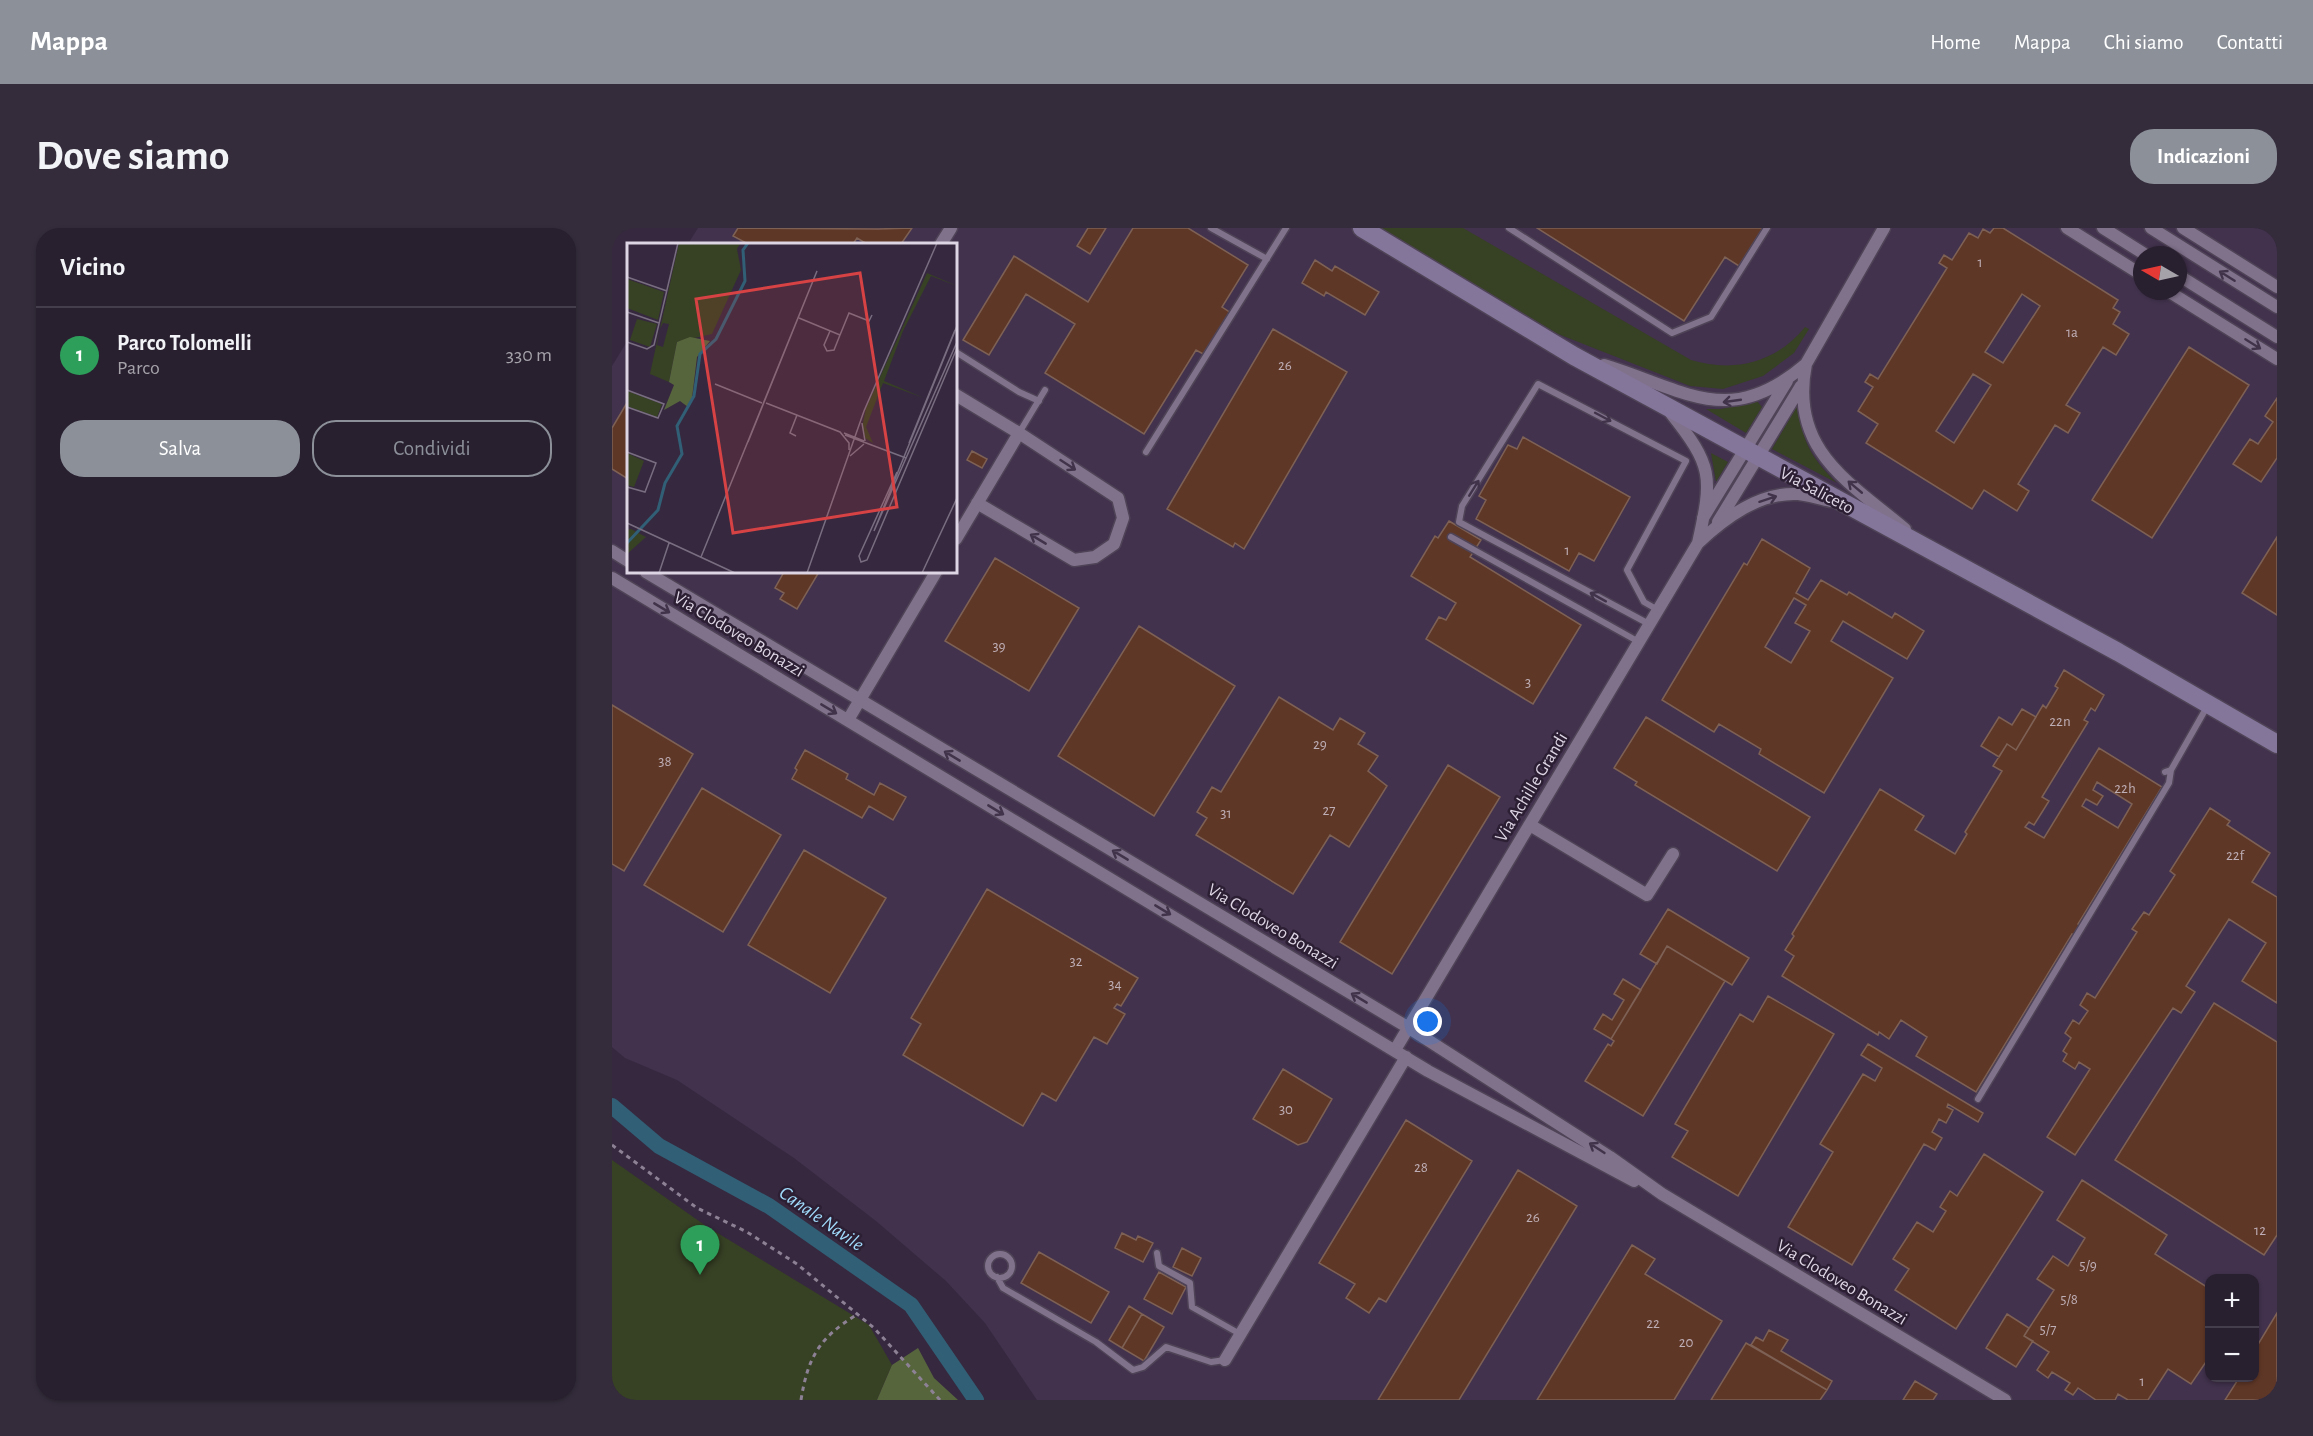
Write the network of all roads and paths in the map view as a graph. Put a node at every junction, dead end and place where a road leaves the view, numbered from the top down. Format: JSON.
{"nodes":[{"id":1,"x":951,"y":228,"type":"edge"},
{"id":2,"x":1211,"y":228,"type":"edge"},
{"id":3,"x":1286,"y":228,"type":"edge"},
{"id":4,"x":1362,"y":228,"type":"edge"},
{"id":5,"x":1509,"y":228,"type":"edge"},
{"id":6,"x":1767,"y":228,"type":"edge"},
{"id":7,"x":1884,"y":228,"type":"edge"},
{"id":8,"x":2067,"y":228,"type":"edge"},
{"id":9,"x":2103,"y":228,"type":"edge"},
{"id":10,"x":2151,"y":228,"type":"edge"},
{"id":11,"x":2183,"y":228,"type":"edge"},
{"id":12,"x":2126,"y":242,"type":"junction"},
{"id":13,"x":942,"y":243,"type":"edge"},
{"id":14,"x":2133,"y":247,"type":"edge"},
{"id":15,"x":1267,"y":258,"type":"junction"},
{"id":16,"x":2115,"y":258,"type":"junction"},
{"id":17,"x":2133,"y":269,"type":"edge"},
{"id":18,"x":2187,"y":281,"type":"edge"},
{"id":19,"x":2277,"y":288,"type":"edge"},
{"id":20,"x":2182,"y":300,"type":"edge"},
{"id":21,"x":2273,"y":305,"type":"edge"},
{"id":22,"x":2238,"y":313,"type":"junction"},
{"id":23,"x":2228,"y":329,"type":"junction"},
{"id":24,"x":2277,"y":337,"type":"edge"},
{"id":25,"x":957,"y":353,"type":"edge"},
{"id":26,"x":1574,"y":356,"type":"junction"},
{"id":27,"x":2277,"y":359,"type":"edge"},
{"id":28,"x":1806,"y":364,"type":"junction"},
{"id":29,"x":1787,"y":381,"type":"junction"},
{"id":30,"x":1801,"y":386,"type":"junction"},
{"id":31,"x":1045,"y":390,"type":"dead end"},
{"id":32,"x":957,"y":396,"type":"edge"},
{"id":33,"x":1039,"y":401,"type":"junction"},
{"id":34,"x":1666,"y":407,"type":"junction"},
{"id":35,"x":1019,"y":433,"type":"junction"},
{"id":36,"x":1146,"y":452,"type":"dead end"},
{"id":37,"x":1750,"y":453,"type":"junction"},
{"id":38,"x":977,"y":503,"type":"junction"},
{"id":39,"x":1844,"y":504,"type":"junction"},
{"id":40,"x":1703,"y":518,"type":"junction"},
{"id":41,"x":1716,"y":526,"type":"junction"},
{"id":42,"x":957,"y":537,"type":"edge"},
{"id":43,"x":1451,"y":537,"type":"dead end"},
{"id":44,"x":1698,"y":543,"type":"junction"},
{"id":45,"x":612,"y":551,"type":"edge"},
{"id":46,"x":1932,"y":552,"type":"junction"},
{"id":47,"x":627,"y":560,"type":"edge"},
{"id":48,"x":648,"y":573,"type":"edge"},
{"id":49,"x":935,"y":573,"type":"edge"},
{"id":50,"x":612,"y":578,"type":"edge"},
{"id":51,"x":1658,"y":610,"type":"junction"},
{"id":52,"x":1649,"y":624,"type":"junction"},
{"id":53,"x":1639,"y":642,"type":"junction"},
{"id":54,"x":859,"y":700,"type":"junction"},
{"id":55,"x":2208,"y":704,"type":"junction"},
{"id":56,"x":848,"y":720,"type":"junction"},
{"id":57,"x":2277,"y":744,"type":"edge"},
{"id":58,"x":1530,"y":825,"type":"junction"},
{"id":59,"x":1672,"y":854,"type":"dead end"},
{"id":60,"x":1409,"y":1028,"type":"junction"},
{"id":61,"x":1401,"y":1054,"type":"junction"},
{"id":62,"x":1978,"y":1099,"type":"dead end"},
{"id":63,"x":612,"y":1145,"type":"edge"},
{"id":64,"x":1662,"y":1194,"type":"junction"},
{"id":65,"x":1157,"y":1253,"type":"dead end"},
{"id":66,"x":997,"y":1277,"type":"dead end"},
{"id":67,"x":858,"y":1314,"type":"junction"},
{"id":68,"x":1241,"y":1334,"type":"junction"},
{"id":69,"x":1225,"y":1360,"type":"joint"},
{"id":70,"x":801,"y":1400,"type":"edge"},
{"id":71,"x":940,"y":1400,"type":"edge"},
{"id":72,"x":2005,"y":1400,"type":"edge"}],
"edges":[{"from":1,"to":13,"type":"street"},
{"from":2,"to":15,"type":"lane"},
{"from":3,"to":15,"type":"lane"},
{"from":4,"to":26,"type":"main road","name":"Via Saliceto"},
{"from":5,"to":6,"type":"lane"},
{"from":7,"to":28,"type":"street"},
{"from":8,"to":16,"type":"street"},
{"from":9,"to":12,"type":"street"},
{"from":21,"to":10,"type":"street","one_way":true},
{"from":11,"to":19,"type":"street"},
{"from":12,"to":14,"type":"street"},
{"from":12,"to":16,"type":"street"},
{"from":15,"to":36,"type":"lane"},
{"from":16,"to":17,"type":"street"},
{"from":18,"to":22,"type":"street"},
{"from":19,"to":21,"type":"street"},
{"from":20,"to":23,"type":"street"},
{"from":22,"to":23,"type":"street"},
{"from":22,"to":24,"type":"street"},
{"from":23,"to":27,"type":"street","one_way":true},
{"from":25,"to":33,"type":"lane"},
{"from":29,"to":26,"type":"street","one_way":true},
{"from":26,"to":34,"type":"main road","name":"Via Saliceto"},
{"from":28,"to":29,"type":"street"},
{"from":28,"to":30,"type":"street"},
{"from":29,"to":37,"type":"street"},
{"from":30,"to":37,"type":"street"},
{"from":46,"to":30,"type":"street","one_way":true},
{"from":31,"to":33,"type":"lane"},
{"from":32,"to":35,"type":"street"},
{"from":33,"to":35,"type":"lane"},
{"from":34,"to":37,"type":"main road","name":"Via Saliceto"},
{"from":34,"to":40,"type":"street","name":"Via Achille Grandi"},
{"from":35,"to":38,"type":"street"},
{"from":35,"to":38,"type":"street","one_way":true},
{"from":37,"to":39,"type":"main road","name":"Via Saliceto"},
{"from":37,"to":40,"type":"street","name":"Via Achille Grandi"},
{"from":37,"to":41,"type":"street","name":"Via Achille Grandi"},
{"from":38,"to":42,"type":"street"},
{"from":41,"to":39,"type":"street","name":"Via Achille Grandi","one_way":true},
{"from":39,"to":46,"type":"main road","name":"Via Saliceto"},
{"from":40,"to":44,"type":"street","name":"Via Achille Grandi"},
{"from":41,"to":44,"type":"street","name":"Via Achille Grandi"},
{"from":43,"to":53,"type":"lane"},
{"from":44,"to":51,"type":"street","name":"Via Achille Grandi"},
{"from":45,"to":47,"type":"street"},
{"from":46,"to":55,"type":"main road","name":"Via Saliceto"},
{"from":48,"to":54,"type":"street","name":"Via Clodoveo Bonazzi"},
{"from":49,"to":54,"type":"street"},
{"from":50,"to":56,"type":"street","name":"Via Clodoveo Bonazzi","one_way":true},
{"from":51,"to":52,"type":"street","name":"Via Achille Grandi"},
{"from":52,"to":51,"type":"lane","one_way":true},
{"from":52,"to":53,"type":"street","name":"Via Achille Grandi"},
{"from":53,"to":58,"type":"street","name":"Via Achille Grandi"},
{"from":54,"to":56,"type":"street"},
{"from":60,"to":54,"type":"street","name":"Via Clodoveo Bonazzi","one_way":true},
{"from":55,"to":57,"type":"main road","name":"Via Saliceto"},
{"from":55,"to":62,"type":"lane"},
{"from":56,"to":61,"type":"street","name":"Via Clodoveo Bonazzi","one_way":true},
{"from":58,"to":59,"type":"street"},
{"from":58,"to":60,"type":"street","name":"Via Achille Grandi"},
{"from":60,"to":61,"type":"street","name":"Via Achille Grandi"},
{"from":64,"to":60,"type":"street","name":"Via Clodoveo Bonazzi","one_way":true},
{"from":61,"to":64,"type":"street","name":"Via Clodoveo Bonazzi"},
{"from":61,"to":68,"type":"street"},
{"from":63,"to":67,"type":"path"},
{"from":64,"to":72,"type":"street","name":"Via Clodoveo Bonazzi"},
{"from":65,"to":68,"type":"lane"},
{"from":66,"to":69,"type":"lane"},
{"from":67,"to":70,"type":"path"},
{"from":67,"to":71,"type":"path"},
{"from":68,"to":69,"type":"street"}]}
